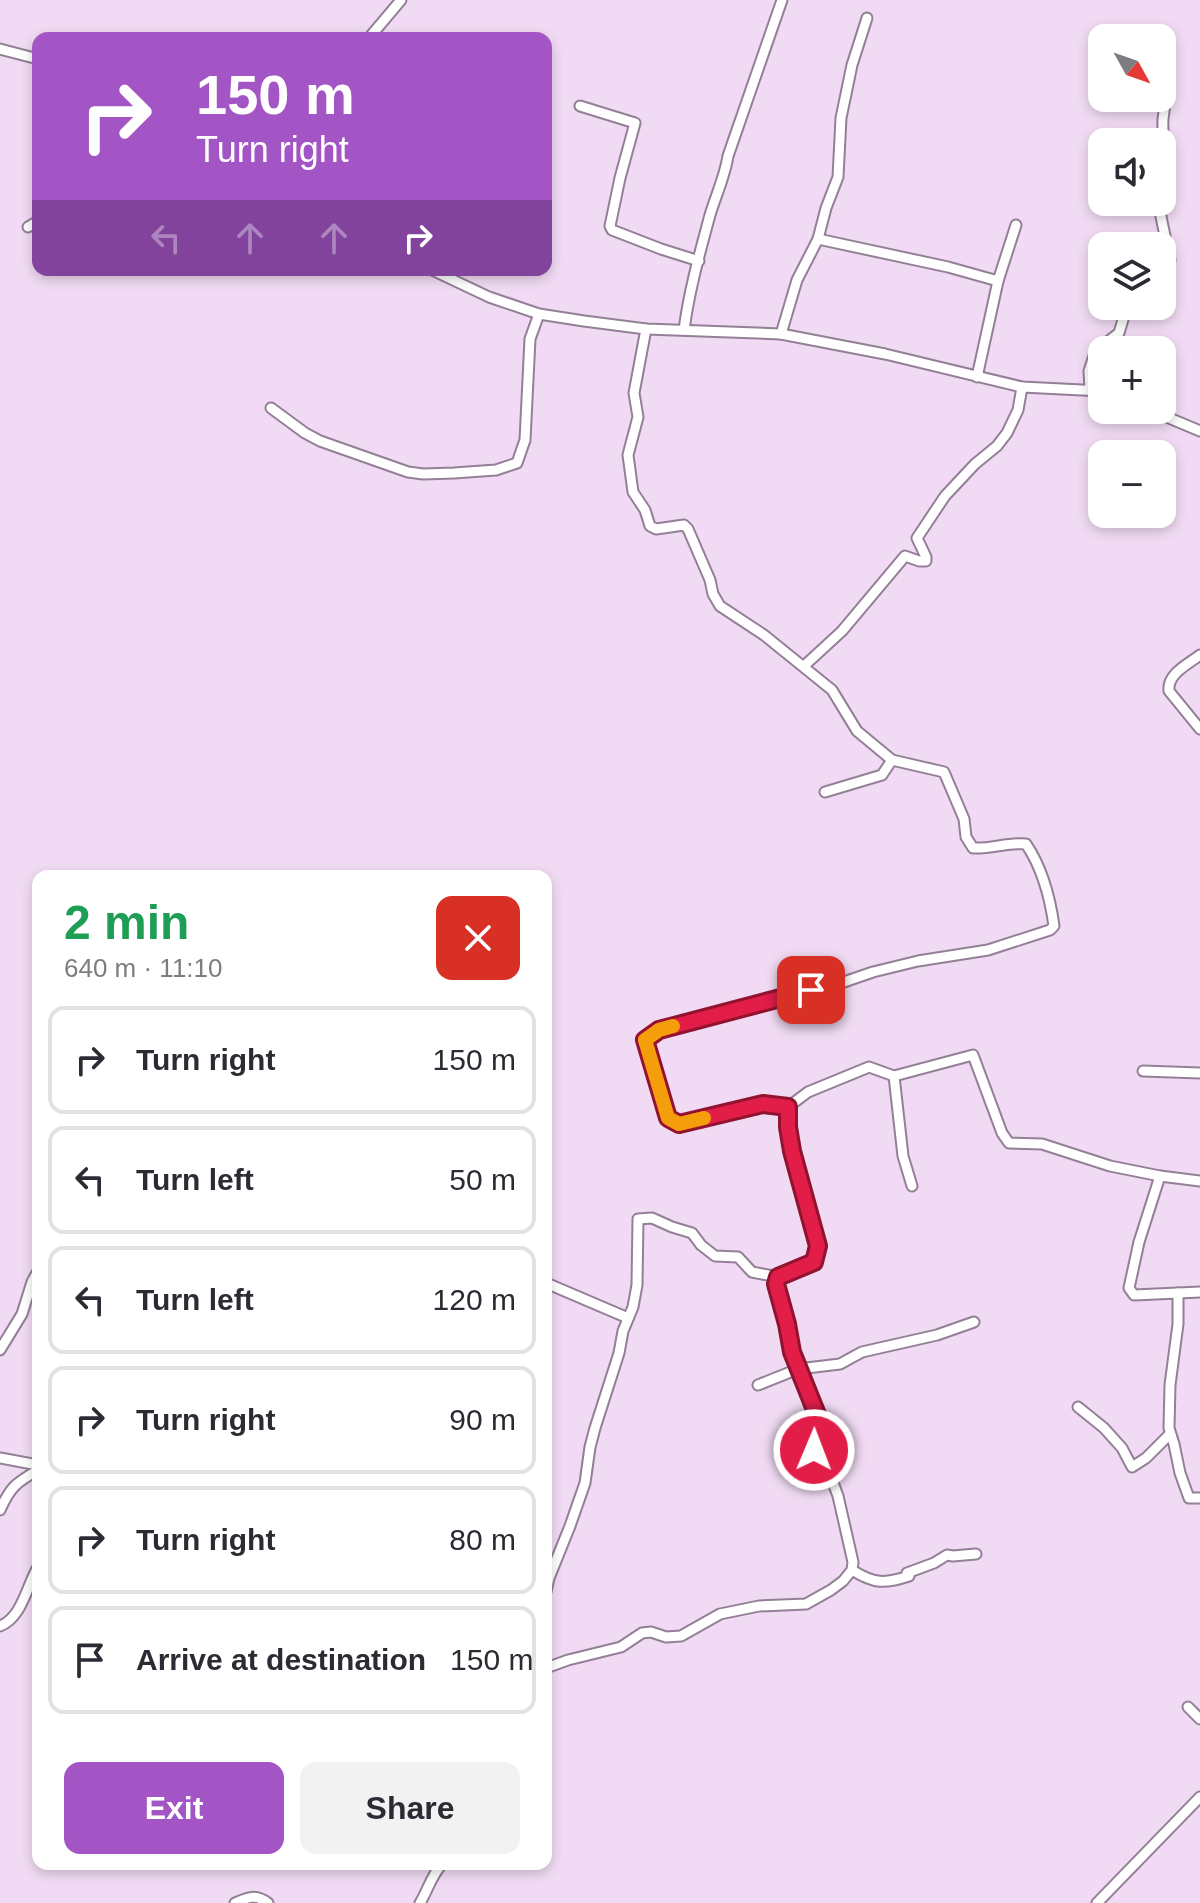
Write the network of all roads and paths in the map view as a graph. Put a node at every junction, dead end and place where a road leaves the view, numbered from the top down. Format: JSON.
{"nodes":[{"id":1,"x":401,"y":0,"type":"edge"},
{"id":2,"x":782,"y":0,"type":"edge"},
{"id":3,"x":867,"y":18,"type":"dead end"},
{"id":4,"x":374,"y":32,"type":"edge"},
{"id":5,"x":0,"y":49,"type":"edge"},
{"id":6,"x":32,"y":57,"type":"edge"},
{"id":7,"x":580,"y":106,"type":"dead end"},
{"id":8,"x":32,"y":225,"type":"edge"},
{"id":9,"x":1016,"y":225,"type":"dead end"},
{"id":10,"x":28,"y":227,"type":"dead end"},
{"id":11,"x":818,"y":239,"type":"junction"},
{"id":12,"x":699,"y":261,"type":"junction"},
{"id":13,"x":445,"y":276,"type":"edge"},
{"id":14,"x":998,"y":281,"type":"junction"},
{"id":15,"x":539,"y":314,"type":"junction"},
{"id":16,"x":646,"y":329,"type":"junction"},
{"id":17,"x":684,"y":330,"type":"junction"},
{"id":18,"x":781,"y":334,"type":"junction"},
{"id":19,"x":977,"y":377,"type":"junction"},
{"id":20,"x":1022,"y":387,"type":"junction"},
{"id":21,"x":1088,"y":389,"type":"edge"},
{"id":22,"x":271,"y":408,"type":"dead end"},
{"id":23,"x":1176,"y":421,"type":"edge"},
{"id":24,"x":1200,"y":431,"type":"edge"},
{"id":25,"x":917,"y":538,"type":"junction"},
{"id":26,"x":905,"y":556,"type":"junction"},
{"id":27,"x":1200,"y":655,"type":"edge"},
{"id":28,"x":804,"y":666,"type":"junction"},
{"id":29,"x":1200,"y":729,"type":"edge"},
{"id":30,"x":892,"y":760,"type":"junction"},
{"id":31,"x":825,"y":792,"type":"dead end"},
{"id":32,"x":1143,"y":1071,"type":"dead end"},
{"id":33,"x":1200,"y":1073,"type":"edge"},
{"id":34,"x":894,"y":1076,"type":"junction"},
{"id":35,"x":788,"y":1107,"type":"junction"},
{"id":36,"x":1160,"y":1176,"type":"junction"},
{"id":37,"x":1200,"y":1181,"type":"edge"},
{"id":38,"x":912,"y":1186,"type":"dead end"},
{"id":39,"x":778,"y":1277,"type":"junction"},
{"id":40,"x":32,"y":1282,"type":"edge"},
{"id":41,"x":552,"y":1286,"type":"edge"},
{"id":42,"x":1200,"y":1292,"type":"edge"},
{"id":43,"x":1178,"y":1293,"type":"junction"},
{"id":44,"x":628,"y":1318,"type":"junction"},
{"id":45,"x":974,"y":1322,"type":"dead end"},
{"id":46,"x":0,"y":1350,"type":"edge"},
{"id":47,"x":798,"y":1369,"type":"junction"},
{"id":48,"x":758,"y":1385,"type":"dead end"},
{"id":49,"x":1078,"y":1407,"type":"dead end"},
{"id":50,"x":1170,"y":1434,"type":"junction"},
{"id":51,"x":0,"y":1458,"type":"edge"},
{"id":52,"x":32,"y":1466,"type":"edge"},
{"id":53,"x":32,"y":1472,"type":"edge"},
{"id":54,"x":1200,"y":1498,"type":"edge"},
{"id":55,"x":0,"y":1510,"type":"edge"},
{"id":56,"x":976,"y":1554,"type":"dead end"},
{"id":57,"x":852,"y":1570,"type":"junction"},
{"id":58,"x":552,"y":1571,"type":"edge"},
{"id":59,"x":32,"y":1580,"type":"edge"},
{"id":60,"x":0,"y":1626,"type":"edge"},
{"id":61,"x":552,"y":1666,"type":"edge"},
{"id":62,"x":1188,"y":1707,"type":"dead end"},
{"id":63,"x":1200,"y":1719,"type":"edge"},
{"id":64,"x":1200,"y":1797,"type":"edge"},
{"id":65,"x":438,"y":1870,"type":"edge"},
{"id":66,"x":235,"y":1903,"type":"edge"},
{"id":67,"x":268,"y":1903,"type":"edge"},
{"id":68,"x":420,"y":1903,"type":"edge"},
{"id":69,"x":1097,"y":1903,"type":"edge"}],
"edges":[{"from":1,"to":4,"type":"street"},
{"from":2,"to":12,"type":"street"},
{"from":3,"to":11,"type":"street"},
{"from":5,"to":6,"type":"street"},
{"from":7,"to":12,"type":"street"},
{"from":8,"to":10,"type":"street"},
{"from":9,"to":14,"type":"street"},
{"from":11,"to":14,"type":"street"},
{"from":11,"to":18,"type":"street"},
{"from":12,"to":17,"type":"street"},
{"from":13,"to":15,"type":"street"},
{"from":14,"to":19,"type":"street"},
{"from":15,"to":16,"type":"street"},
{"from":15,"to":22,"type":"street"},
{"from":16,"to":17,"type":"street"},
{"from":16,"to":28,"type":"street"},
{"from":17,"to":18,"type":"street"},
{"from":18,"to":19,"type":"street"},
{"from":19,"to":20,"type":"street"},
{"from":20,"to":21,"type":"street"},
{"from":20,"to":25,"type":"street"},
{"from":23,"to":24,"type":"street"},
{"from":25,"to":26,"type":"street"},
{"from":25,"to":26,"type":"street"},
{"from":26,"to":28,"type":"street"},
{"from":27,"to":29,"type":"street"},
{"from":28,"to":30,"type":"street"},
{"from":30,"to":31,"type":"street"},
{"from":30,"to":35,"type":"street"},
{"from":32,"to":33,"type":"street"},
{"from":34,"to":35,"type":"street"},
{"from":34,"to":36,"type":"street"},
{"from":34,"to":38,"type":"street"},
{"from":35,"to":39,"type":"street"},
{"from":36,"to":37,"type":"street"},
{"from":36,"to":43,"type":"street"},
{"from":39,"to":44,"type":"street"},
{"from":39,"to":47,"type":"street"},
{"from":40,"to":46,"type":"street"},
{"from":41,"to":44,"type":"street"},
{"from":42,"to":43,"type":"street"},
{"from":43,"to":50,"type":"street"},
{"from":44,"to":58,"type":"street"},
{"from":45,"to":47,"type":"street"},
{"from":47,"to":48,"type":"street"},
{"from":47,"to":57,"type":"street"},
{"from":49,"to":50,"type":"street"},
{"from":50,"to":54,"type":"street"},
{"from":51,"to":52,"type":"street"},
{"from":53,"to":55,"type":"street"},
{"from":56,"to":57,"type":"street"},
{"from":57,"to":61,"type":"street"},
{"from":59,"to":60,"type":"street"},
{"from":62,"to":63,"type":"street"},
{"from":64,"to":69,"type":"street"},
{"from":65,"to":68,"type":"street"},
{"from":66,"to":67,"type":"street"}]}
